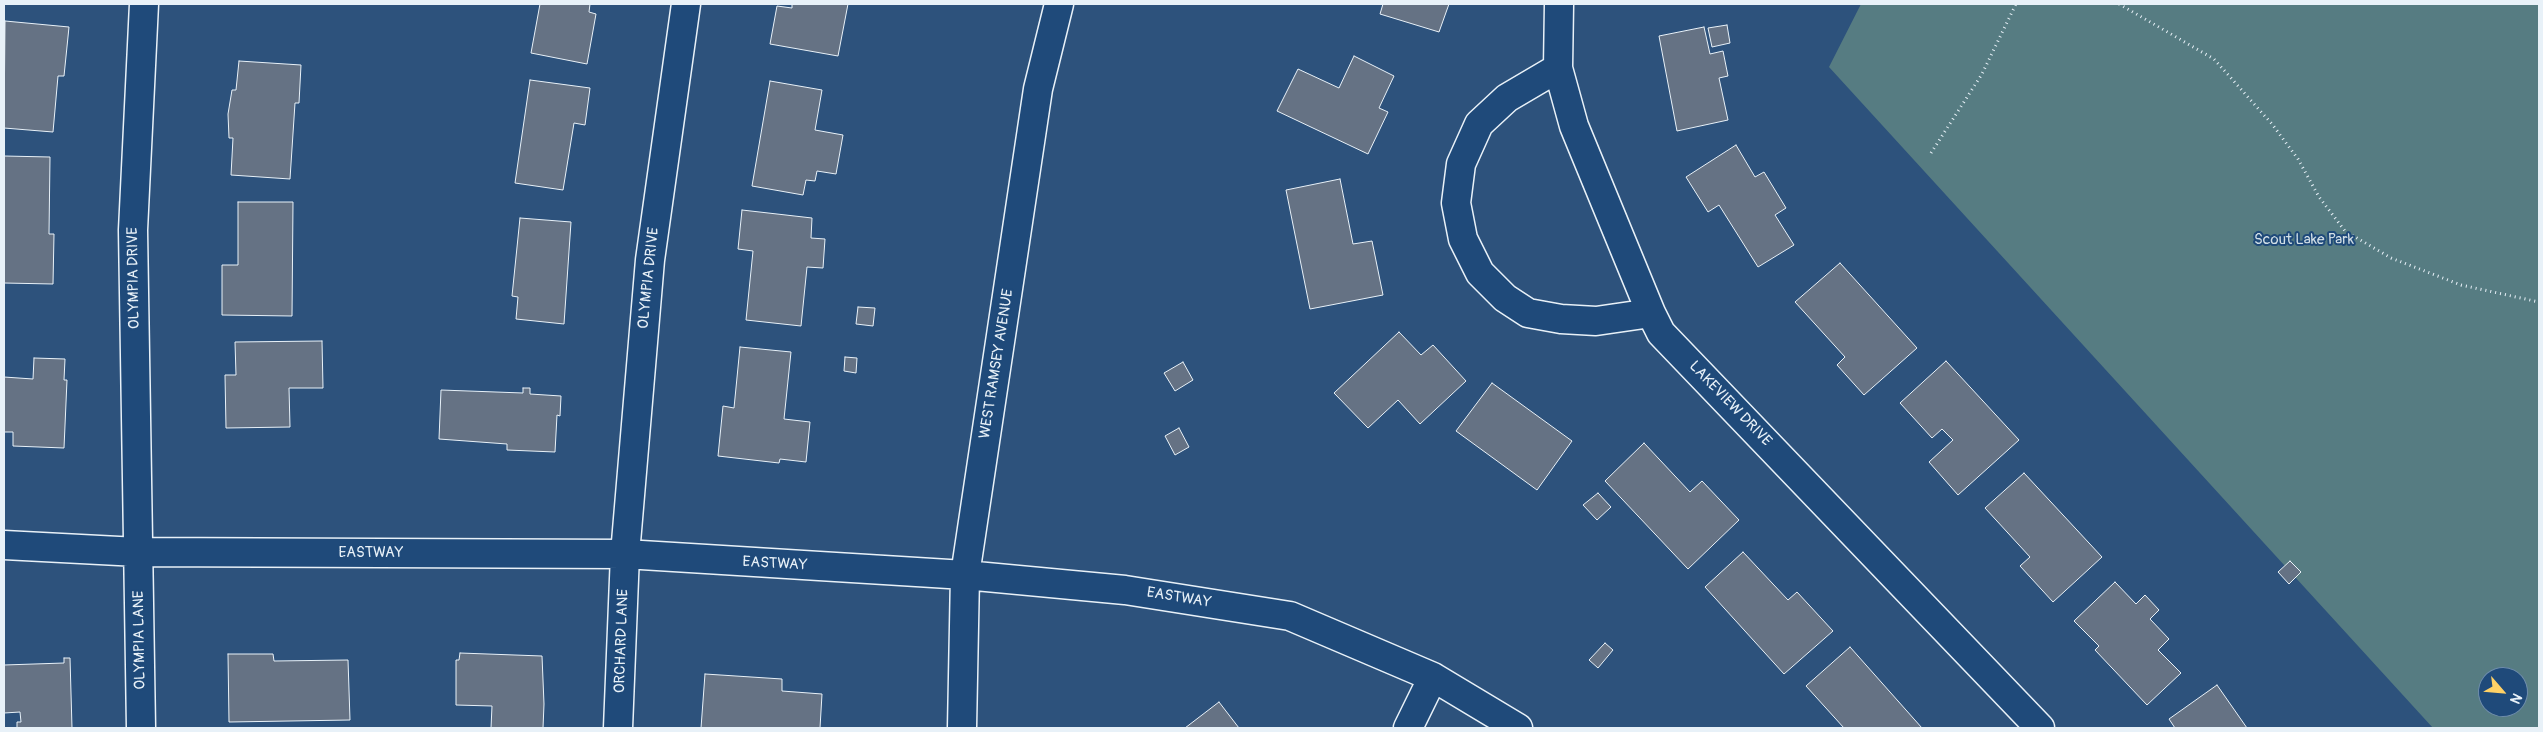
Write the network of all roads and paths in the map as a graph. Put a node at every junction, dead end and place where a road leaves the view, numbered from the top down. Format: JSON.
{"nodes":[{"id":1,"x":144,"y":4,"type":"edge"},
{"id":2,"x":686,"y":4,"type":"edge"},
{"id":3,"x":1059,"y":4,"type":"edge"},
{"id":4,"x":1559,"y":4,"type":"edge"},
{"id":5,"x":2016,"y":4,"type":"edge"},
{"id":6,"x":2119,"y":4,"type":"edge"},
{"id":7,"x":1558,"y":68,"type":"junction"},
{"id":8,"x":1931,"y":153,"type":"dead end"},
{"id":9,"x":2539,"y":302,"type":"edge"},
{"id":10,"x":1651,"y":313,"type":"junction"},
{"id":11,"x":4,"y":545,"type":"edge"},
{"id":12,"x":138,"y":552,"type":"junction"},
{"id":13,"x":624,"y":554,"type":"junction"},
{"id":14,"x":965,"y":575,"type":"junction"},
{"id":15,"x":1433,"y":677,"type":"junction"},
{"id":16,"x":141,"y":728,"type":"edge"},
{"id":17,"x":618,"y":728,"type":"edge"},
{"id":18,"x":962,"y":728,"type":"edge"},
{"id":19,"x":1408,"y":728,"type":"edge"},
{"id":20,"x":1518,"y":728,"type":"edge"},
{"id":21,"x":2040,"y":728,"type":"edge"}],
"edges":[{"from":1,"to":12,"type":"street","name":"OLYMPIA DRIVE"},
{"from":2,"to":13,"type":"street","name":"OLYMPIA DRIVE"},
{"from":3,"to":14,"type":"street","name":"WEST RAMSEY AVENUE"},
{"from":4,"to":7,"type":"street","name":"LAKEVIEW DRIVE"},
{"from":5,"to":8,"type":"path"},
{"from":6,"to":9,"type":"path"},
{"from":7,"to":10,"type":"street","name":"LAKEVIEW DRIVE"},
{"from":7,"to":10,"type":"street"},
{"from":10,"to":21,"type":"street","name":"LAKEVIEW DRIVE"},
{"from":11,"to":12,"type":"street","name":"EASTWAY"},
{"from":12,"to":13,"type":"street","name":"EASTWAY"},
{"from":12,"to":16,"type":"street","name":"OLYMPIA LANE"},
{"from":13,"to":14,"type":"street","name":"EASTWAY"},
{"from":13,"to":17,"type":"street","name":"ORCHARD LANE"},
{"from":14,"to":15,"type":"street","name":"EASTWAY"},
{"from":14,"to":18,"type":"street","name":"WEST RAMSEY AVENUE"},
{"from":15,"to":19,"type":"street"},
{"from":15,"to":20,"type":"street","name":"EASTWAY"}]}
